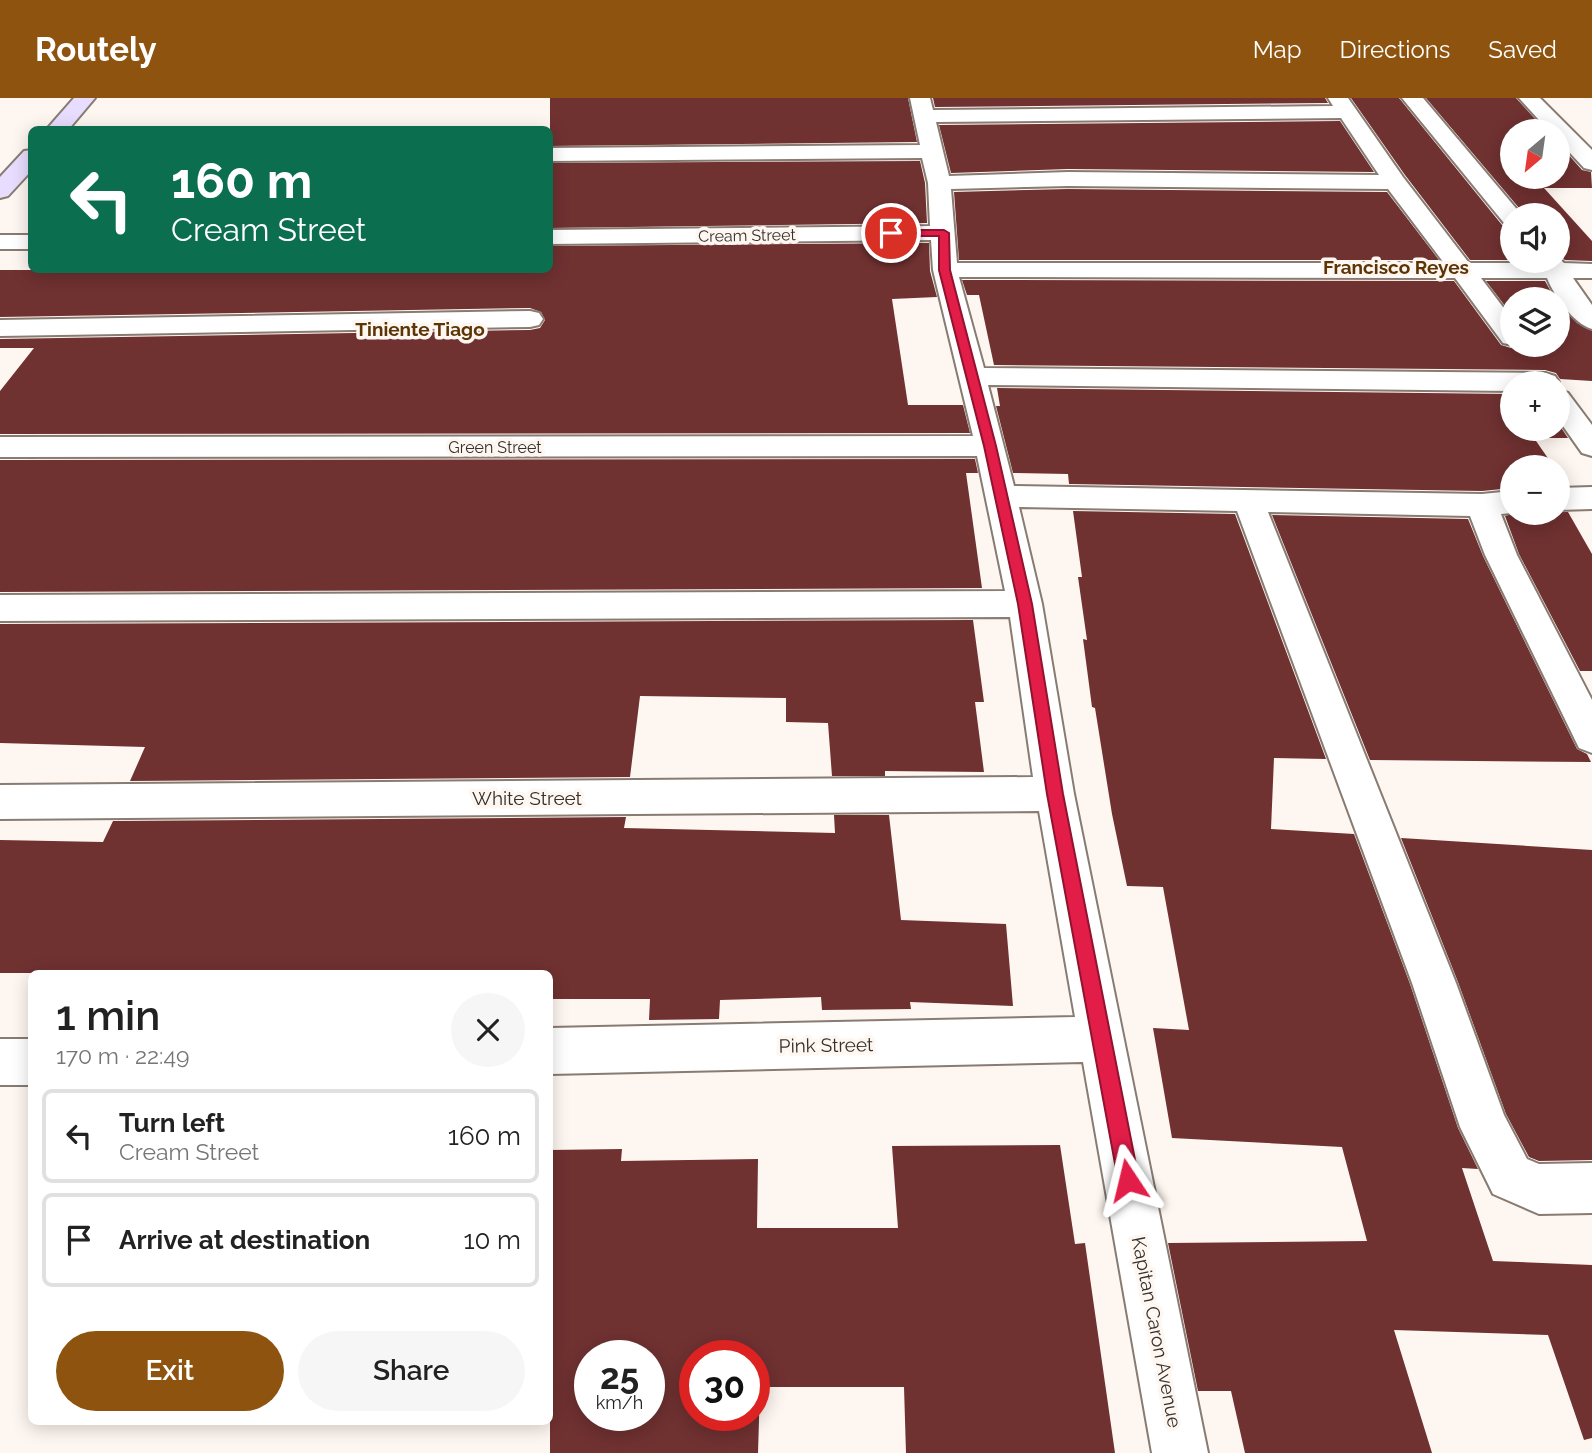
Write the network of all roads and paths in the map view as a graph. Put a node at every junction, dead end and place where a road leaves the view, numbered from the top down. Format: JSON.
{"nodes":[{"id":1,"x":85,"y":98,"type":"edge"},
{"id":2,"x":1412,"y":98,"type":"edge"},
{"id":3,"x":1530,"y":98,"type":"edge"},
{"id":4,"x":1344,"y":105,"type":"edge"},
{"id":5,"x":60,"y":126,"type":"edge"},
{"id":6,"x":928,"y":137,"type":"edge"},
{"id":7,"x":553,"y":155,"type":"edge"},
{"id":8,"x":28,"y":161,"type":"edge"},
{"id":9,"x":1592,"y":163,"type":"edge"},
{"id":10,"x":1395,"y":182,"type":"junction"},
{"id":11,"x":0,"y":191,"type":"edge"},
{"id":12,"x":1500,"y":204,"type":"edge"},
{"id":13,"x":944,"y":233,"type":"junction"},
{"id":14,"x":553,"y":237,"type":"edge"},
{"id":15,"x":0,"y":242,"type":"edge"},
{"id":16,"x":28,"y":242,"type":"edge"},
{"id":17,"x":1570,"y":268,"type":"edge"},
{"id":18,"x":1500,"y":269,"type":"edge"},
{"id":19,"x":945,"y":270,"type":"junction"},
{"id":20,"x":1463,"y":271,"type":"junction"},
{"id":21,"x":1592,"y":271,"type":"edge"},
{"id":22,"x":1556,"y":273,"type":"edge"},
{"id":23,"x":530,"y":319,"type":"dead end"},
{"id":24,"x":1500,"y":321,"type":"edge"},
{"id":25,"x":1592,"y":321,"type":"edge"},
{"id":26,"x":0,"y":328,"type":"edge"},
{"id":27,"x":972,"y":376,"type":"junction"},
{"id":28,"x":1500,"y":386,"type":"edge"},
{"id":29,"x":1570,"y":416,"type":"edge"},
{"id":30,"x":990,"y":446,"type":"junction"},
{"id":31,"x":1592,"y":446,"type":"edge"},
{"id":32,"x":0,"y":447,"type":"edge"},
{"id":33,"x":999,"y":496,"type":"junction"},
{"id":34,"x":1592,"y":498,"type":"edge"},
{"id":35,"x":1570,"y":499,"type":"edge"},
{"id":36,"x":1248,"y":500,"type":"junction"},
{"id":37,"x":1497,"y":503,"type":"edge"},
{"id":38,"x":1025,"y":604,"type":"junction"},
{"id":39,"x":0,"y":608,"type":"edge"},
{"id":40,"x":1592,"y":737,"type":"edge"},
{"id":41,"x":1055,"y":794,"type":"junction"},
{"id":42,"x":0,"y":802,"type":"edge"},
{"id":43,"x":1103,"y":1039,"type":"junction"},
{"id":44,"x":553,"y":1051,"type":"edge"},
{"id":45,"x":0,"y":1062,"type":"edge"},
{"id":46,"x":28,"y":1062,"type":"edge"},
{"id":47,"x":1592,"y":1188,"type":"edge"},
{"id":48,"x":1180,"y":1453,"type":"edge"}],
"edges":[{"from":1,"to":5,"type":"main road"},
{"from":2,"to":12,"type":"street"},
{"from":3,"to":9,"type":"street"},
{"from":4,"to":6,"type":"street"},
{"from":4,"to":10,"type":"street"},
{"from":6,"to":7,"type":"street"},
{"from":6,"to":10,"type":"street"},
{"from":6,"to":13,"type":"street","name":"Kapitan Caron Avenue"},
{"from":8,"to":11,"type":"main road"},
{"from":10,"to":20,"type":"street"},
{"from":13,"to":14,"type":"street","name":"Cream Street"},
{"from":13,"to":19,"type":"street","name":"Kapitan Caron Avenue"},
{"from":15,"to":16,"type":"street"},
{"from":17,"to":21,"type":"street"},
{"from":18,"to":20,"type":"street"},
{"from":19,"to":20,"type":"street"},
{"from":19,"to":27,"type":"street","name":"Kapitan Caron Avenue"},
{"from":20,"to":24,"type":"street"},
{"from":22,"to":25,"type":"street"},
{"from":23,"to":26,"type":"street"},
{"from":27,"to":28,"type":"street"},
{"from":27,"to":30,"type":"street","name":"Kapitan Caron Avenue"},
{"from":29,"to":31,"type":"street"},
{"from":30,"to":32,"type":"street","name":"Green Street"},
{"from":30,"to":33,"type":"street","name":"Kapitan Caron Avenue"},
{"from":33,"to":36,"type":"street"},
{"from":33,"to":38,"type":"street","name":"Kapitan Caron Avenue"},
{"from":34,"to":35,"type":"street"},
{"from":36,"to":37,"type":"street"},
{"from":36,"to":47,"type":"street"},
{"from":37,"to":40,"type":"street"},
{"from":38,"to":39,"type":"street"},
{"from":38,"to":41,"type":"street","name":"Kapitan Caron Avenue"},
{"from":41,"to":42,"type":"street","name":"White Street"},
{"from":41,"to":43,"type":"street","name":"Kapitan Caron Avenue"},
{"from":43,"to":44,"type":"street","name":"Pink Street"},
{"from":43,"to":48,"type":"street","name":"Kapitan Caron Avenue"},
{"from":45,"to":46,"type":"street"}]}
